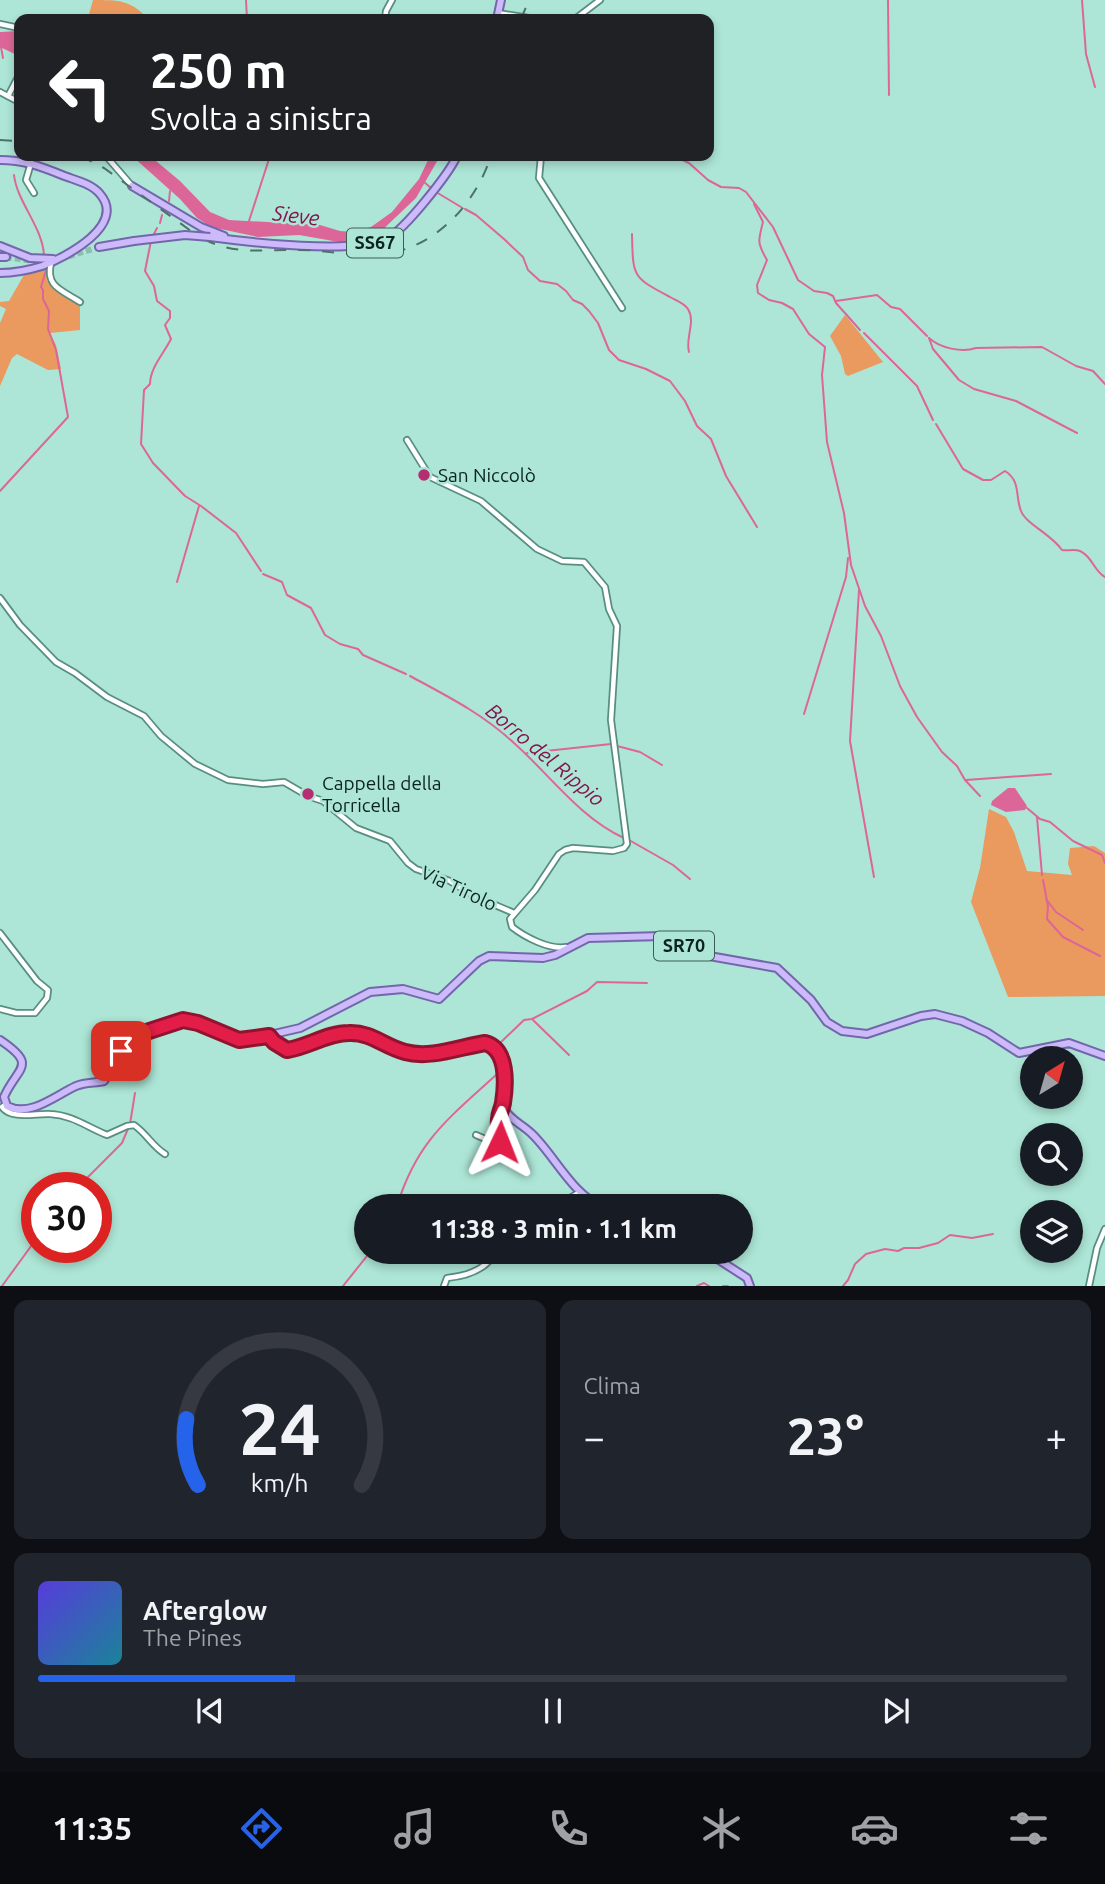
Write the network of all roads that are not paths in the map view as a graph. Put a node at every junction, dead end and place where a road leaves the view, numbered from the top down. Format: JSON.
{"nodes":[{"id":1,"x":600,"y":0,"type":"edge"},
{"id":2,"x":582,"y":14,"type":"edge"},
{"id":3,"x":14,"y":85,"type":"edge"},
{"id":4,"x":0,"y":92,"type":"edge"},
{"id":5,"x":8,"y":96,"type":"junction"},
{"id":6,"x":14,"y":99,"type":"edge"},
{"id":7,"x":26,"y":161,"type":"edge"},
{"id":8,"x":110,"y":161,"type":"edge"},
{"id":9,"x":454,"y":161,"type":"edge"},
{"id":10,"x":541,"y":161,"type":"edge"},
{"id":11,"x":32,"y":162,"type":"junction"},
{"id":12,"x":132,"y":186,"type":"joint"},
{"id":13,"x":34,"y":194,"type":"dead end"},
{"id":14,"x":253,"y":243,"type":"junction"},
{"id":15,"x":0,"y":246,"type":"edge"},
{"id":16,"x":99,"y":247,"type":"tunnel mouth"},
{"id":17,"x":62,"y":256,"type":"junction"},
{"id":18,"x":48,"y":263,"type":"junction"},
{"id":19,"x":0,"y":273,"type":"edge"},
{"id":20,"x":80,"y":302,"type":"dead end"},
{"id":21,"x":622,"y":307,"type":"dead end"},
{"id":22,"x":407,"y":440,"type":"dead end"},
{"id":23,"x":0,"y":598,"type":"edge"},
{"id":24,"x":514,"y":914,"type":"junction"},
{"id":25,"x":0,"y":933,"type":"edge"},
{"id":26,"x":569,"y":948,"type":"junction"},
{"id":27,"x":0,"y":1009,"type":"edge"},
{"id":28,"x":269,"y":1036,"type":"junction"},
{"id":29,"x":0,"y":1040,"type":"edge"},
{"id":30,"x":1105,"y":1056,"type":"edge"},
{"id":31,"x":503,"y":1101,"type":"junction"},
{"id":32,"x":6,"y":1104,"type":"junction"},
{"id":33,"x":476,"y":1135,"type":"dead end"},
{"id":34,"x":165,"y":1154,"type":"dead end"},
{"id":35,"x":582,"y":1191,"type":"junction"},
{"id":36,"x":577,"y":1194,"type":"edge"},
{"id":37,"x":585,"y":1194,"type":"edge"},
{"id":38,"x":1105,"y":1230,"type":"edge"},
{"id":39,"x":487,"y":1264,"type":"edge"},
{"id":40,"x":725,"y":1264,"type":"edge"},
{"id":41,"x":750,"y":1284,"type":"edge"},
{"id":42,"x":444,"y":1286,"type":"edge"},
{"id":43,"x":1089,"y":1286,"type":"edge"}],
"edges":[{"from":1,"to":2,"type":"street"},
{"from":3,"to":5,"type":"street"},
{"from":4,"to":5,"type":"street"},
{"from":5,"to":6,"type":"street"},
{"from":7,"to":11,"type":"main road"},
{"from":8,"to":12,"type":"street"},
{"from":9,"to":14,"type":"main road","number":"SS67"},
{"from":10,"to":21,"type":"street"},
{"from":11,"to":13,"type":"street"},
{"from":11,"to":17,"type":"main road"},
{"from":12,"to":14,"type":"main road"},
{"from":14,"to":16,"type":"main road","number":"SS67","bridge":true},
{"from":15,"to":17,"type":"main road"},
{"from":17,"to":18,"type":"main road"},
{"from":18,"to":19,"type":"main road"},
{"from":18,"to":20,"type":"street"},
{"from":22,"to":24,"type":"street"},
{"from":23,"to":24,"type":"street","name":"Via Tirolo"},
{"from":24,"to":26,"type":"street"},
{"from":25,"to":27,"type":"street"},
{"from":26,"to":28,"type":"main road","number":"SR70"},
{"from":26,"to":30,"type":"main road","number":"SR70"},
{"from":28,"to":31,"type":"main road"},
{"from":28,"to":32,"type":"main road","number":"SR70"},
{"from":29,"to":32,"type":"main road"},
{"from":31,"to":33,"type":"street"},
{"from":31,"to":35,"type":"main road"},
{"from":32,"to":34,"type":"street"},
{"from":35,"to":36,"type":"street"},
{"from":35,"to":37,"type":"main road"},
{"from":38,"to":43,"type":"street"},
{"from":39,"to":42,"type":"street"},
{"from":40,"to":41,"type":"main road"}]}
